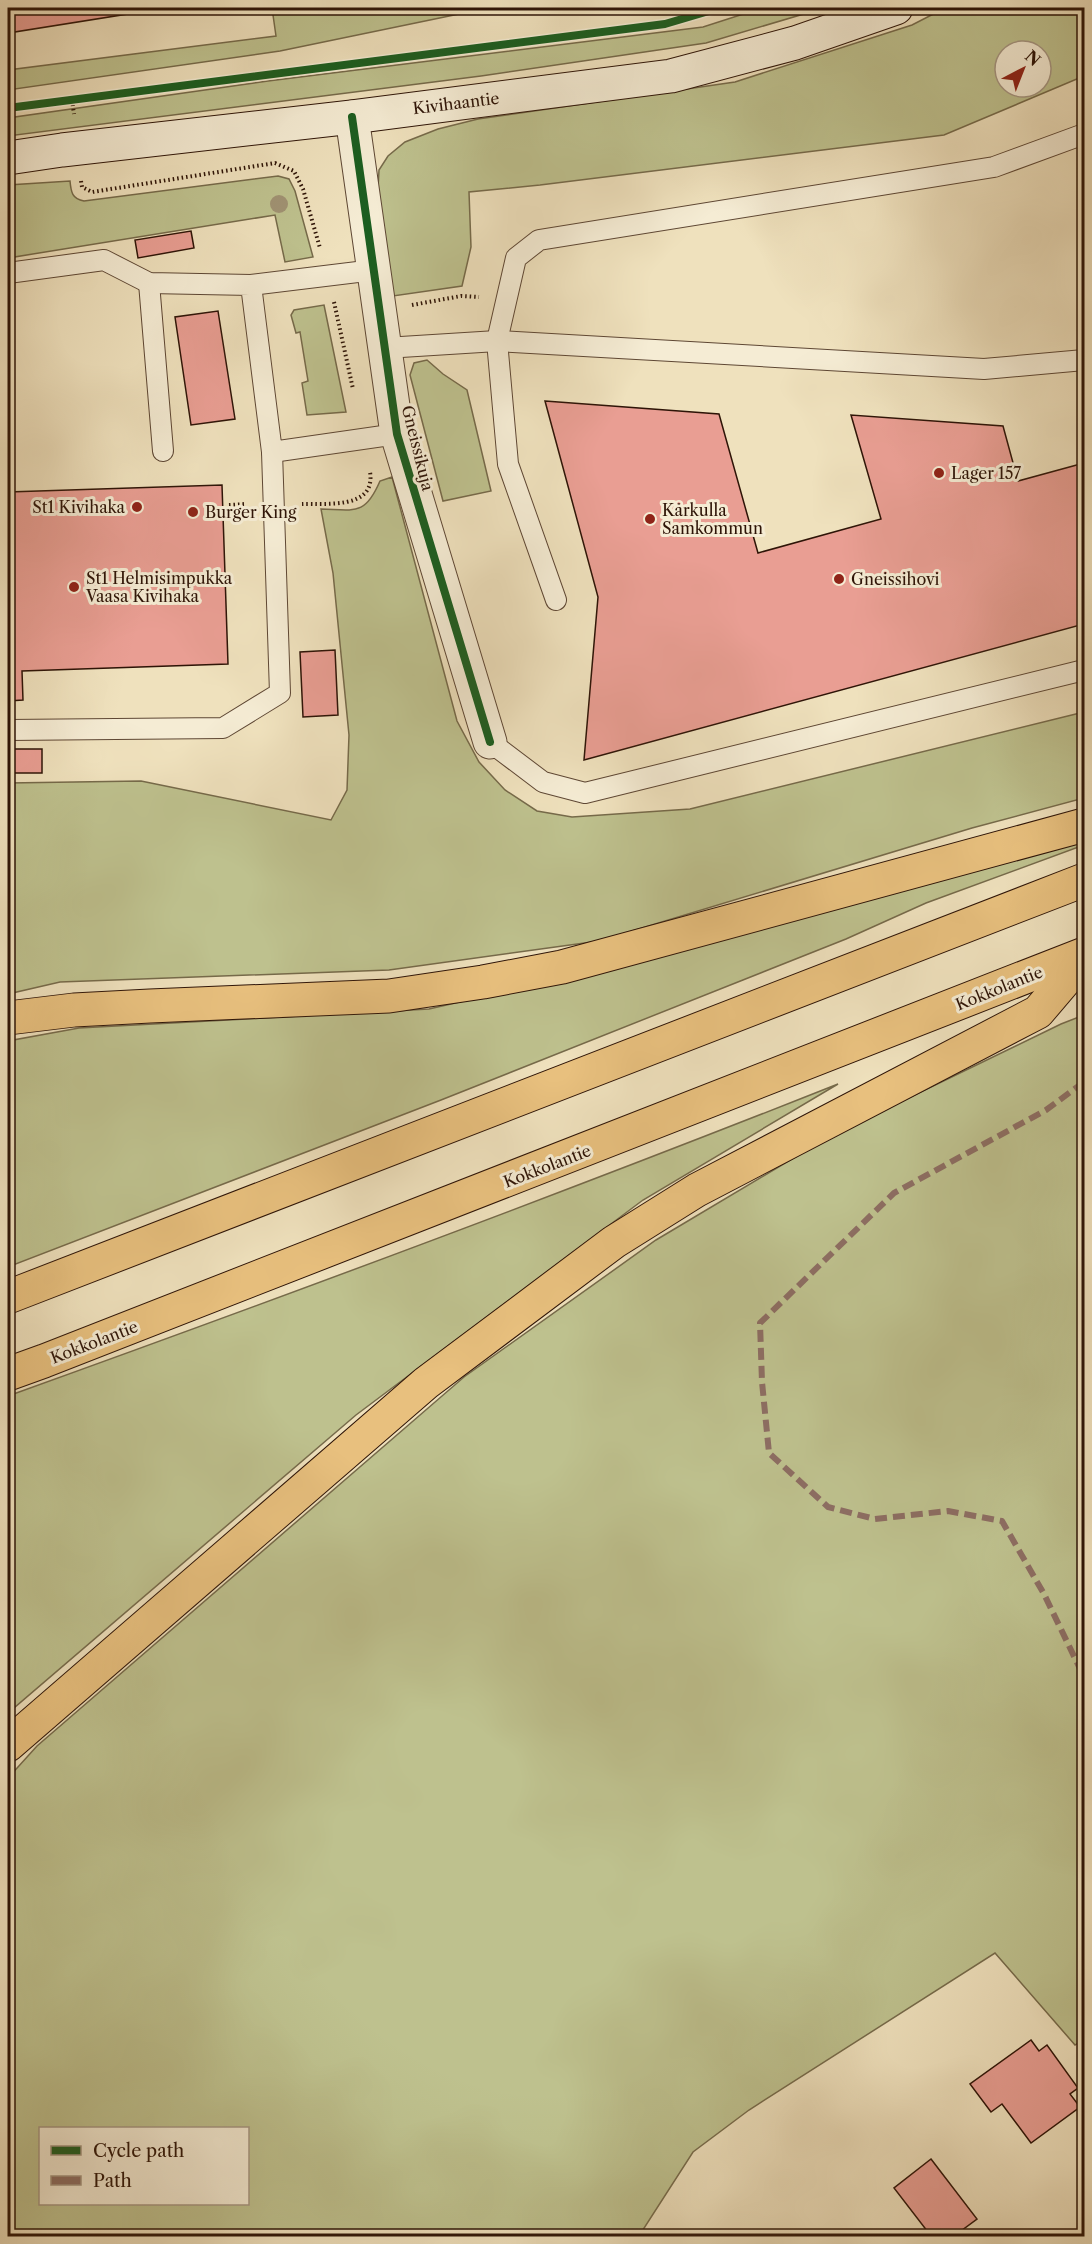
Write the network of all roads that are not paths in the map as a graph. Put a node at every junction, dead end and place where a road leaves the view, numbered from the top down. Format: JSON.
{"nodes":[{"id":1,"x":896,"y":8,"type":"edge"},
{"id":2,"x":352,"y":117,"type":"junction"},
{"id":3,"x":1084,"y":134,"type":"edge"},
{"id":4,"x":8,"y":158,"type":"edge"},
{"id":5,"x":374,"y":270,"type":"junction"},
{"id":6,"x":8,"y":273,"type":"edge"},
{"id":7,"x":149,"y":283,"type":"junction"},
{"id":8,"x":251,"y":285,"type":"junction"},
{"id":9,"x":497,"y":341,"type":"junction"},
{"id":10,"x":385,"y":348,"type":"junction"},
{"id":11,"x":1084,"y":360,"type":"edge"},
{"id":12,"x":398,"y":434,"type":"junction"},
{"id":13,"x":163,"y":451,"type":"dead end"},
{"id":14,"x":272,"y":452,"type":"junction"},
{"id":15,"x":556,"y":600,"type":"dead end"},
{"id":16,"x":1084,"y":670,"type":"edge"},
{"id":17,"x":8,"y":730,"type":"edge"},
{"id":18,"x":490,"y":742,"type":"joint"},
{"id":19,"x":1084,"y":825,"type":"edge"},
{"id":20,"x":1084,"y":880,"type":"edge"},
{"id":21,"x":1084,"y":956,"type":"edge"},
{"id":22,"x":8,"y":1018,"type":"edge"},
{"id":23,"x":8,"y":1297,"type":"edge"},
{"id":24,"x":8,"y":1374,"type":"edge"},
{"id":25,"x":8,"y":1744,"type":"edge"}],
"edges":[{"from":1,"to":2,"type":"main road","name":"Kivihaantie"},
{"from":2,"to":4,"type":"main road","name":"Kivihaantie"},
{"from":2,"to":5,"type":"main road","name":"Gneissikuja"},
{"from":3,"to":9,"type":"lane"},
{"from":5,"to":8,"type":"lane"},
{"from":5,"to":10,"type":"main road","name":"Gneissikuja"},
{"from":6,"to":7,"type":"lane"},
{"from":7,"to":8,"type":"lane"},
{"from":7,"to":13,"type":"lane"},
{"from":8,"to":14,"type":"lane"},
{"from":9,"to":10,"type":"lane"},
{"from":9,"to":11,"type":"lane"},
{"from":9,"to":15,"type":"lane"},
{"from":10,"to":12,"type":"main road","name":"Gneissikuja"},
{"from":12,"to":14,"type":"lane"},
{"from":12,"to":18,"type":"main road","name":"Gneissikuja"},
{"from":14,"to":17,"type":"lane"},
{"from":16,"to":18,"type":"lane"},
{"from":19,"to":22,"type":"highway"},
{"from":20,"to":23,"type":"highway"},
{"from":21,"to":24,"type":"highway","name":"Kokkolantie"},
{"from":21,"to":25,"type":"highway"}]}
